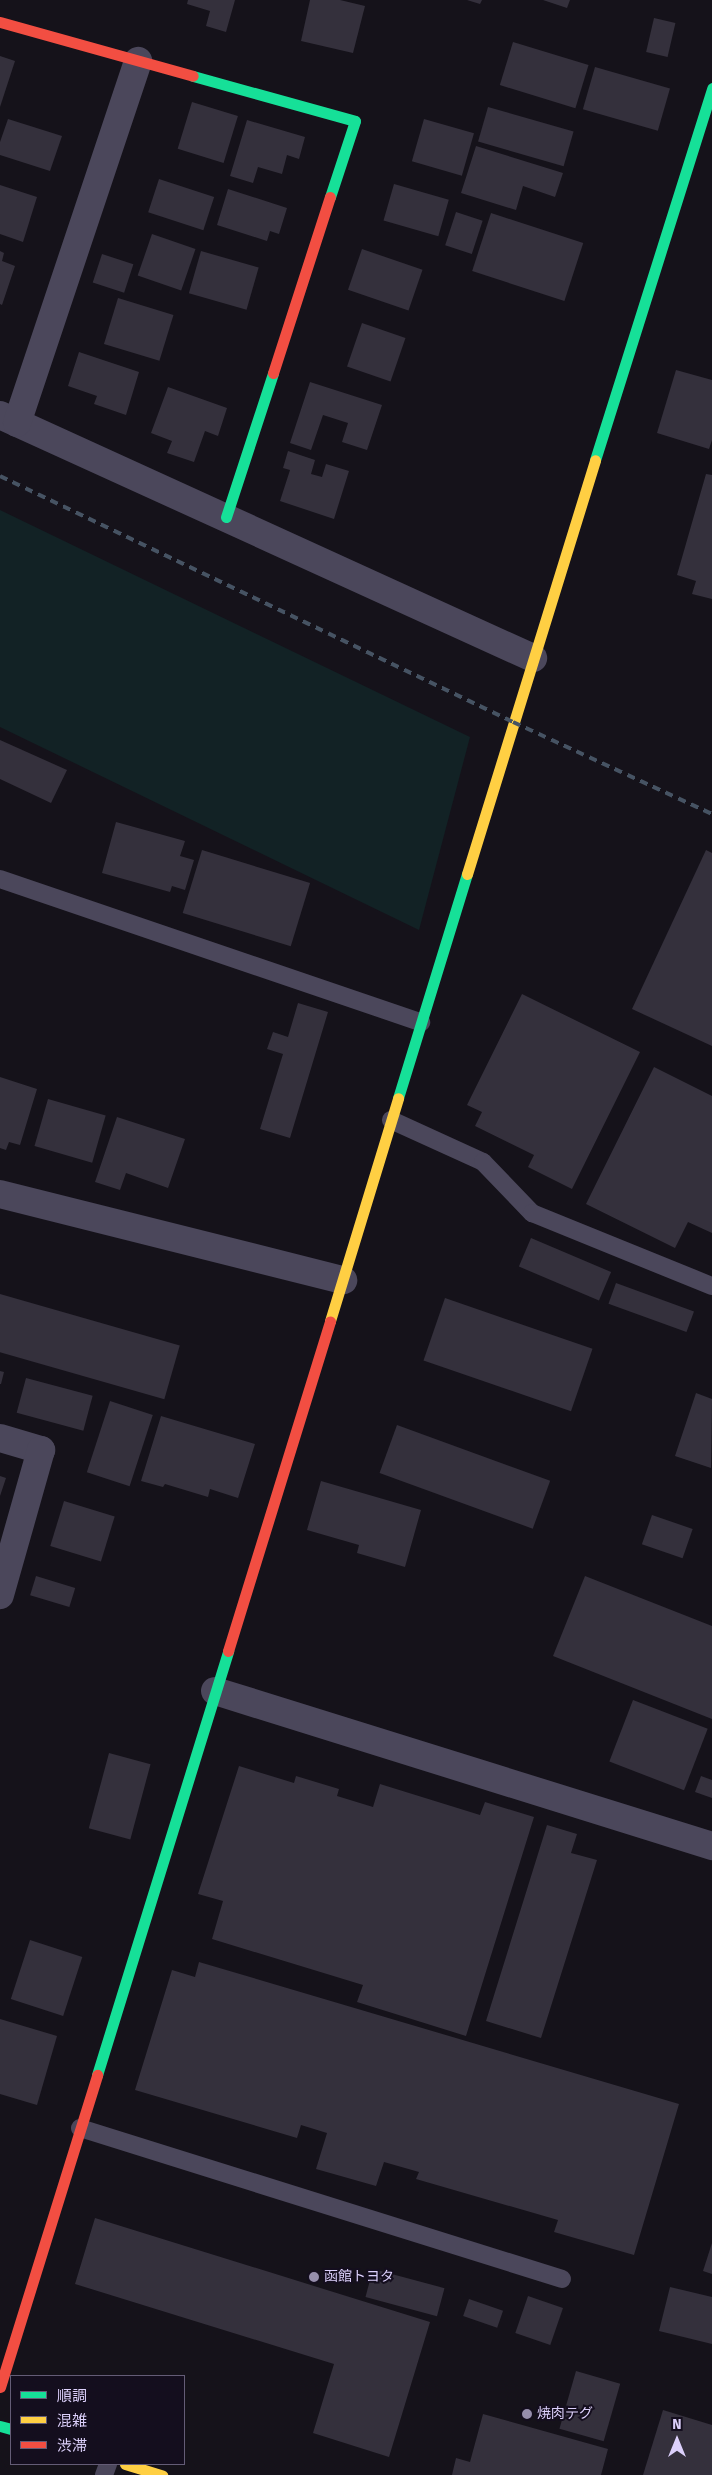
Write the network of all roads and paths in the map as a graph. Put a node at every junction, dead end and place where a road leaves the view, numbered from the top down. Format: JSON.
{"nodes":[{"id":1,"x":0,"y":22,"type":"edge"},
{"id":2,"x":138,"y":61,"type":"junction"},
{"id":3,"x":712,"y":88,"type":"edge"},
{"id":4,"x":707,"y":122,"type":"edge"},
{"id":5,"x":9,"y":419,"type":"edge"},
{"id":6,"x":226,"y":517,"type":"junction"},
{"id":7,"x":533,"y":658,"type":"junction"},
{"id":8,"x":0,"y":880,"type":"edge"},
{"id":9,"x":421,"y":1022,"type":"junction"},
{"id":10,"x":392,"y":1120,"type":"junction"},
{"id":11,"x":0,"y":1194,"type":"edge"},
{"id":12,"x":343,"y":1280,"type":"junction"},
{"id":13,"x":712,"y":1286,"type":"edge"},
{"id":14,"x":0,"y":1438,"type":"edge"},
{"id":15,"x":0,"y":1595,"type":"edge"},
{"id":16,"x":215,"y":1691,"type":"junction"},
{"id":17,"x":712,"y":1846,"type":"edge"},
{"id":18,"x":80,"y":2128,"type":"junction"},
{"id":19,"x":562,"y":2279,"type":"dead end"},
{"id":20,"x":0,"y":2388,"type":"edge"},
{"id":21,"x":128,"y":2465,"type":"edge"},
{"id":22,"x":162,"y":2475,"type":"edge"}],
"edges":[{"from":1,"to":2,"type":"main road"},
{"from":2,"to":5,"type":"street"},
{"from":2,"to":6,"type":"main road"},
{"from":3,"to":4,"type":"main road"},
{"from":4,"to":7,"type":"main road"},
{"from":5,"to":6,"type":"street"},
{"from":6,"to":7,"type":"street"},
{"from":7,"to":9,"type":"main road"},
{"from":8,"to":9,"type":"lane"},
{"from":9,"to":10,"type":"main road"},
{"from":10,"to":12,"type":"main road"},
{"from":10,"to":13,"type":"lane"},
{"from":11,"to":12,"type":"street"},
{"from":12,"to":16,"type":"main road"},
{"from":14,"to":15,"type":"street"},
{"from":16,"to":17,"type":"street"},
{"from":16,"to":18,"type":"main road"},
{"from":18,"to":19,"type":"lane"},
{"from":18,"to":20,"type":"main road"},
{"from":21,"to":22,"type":"main road"}]}
